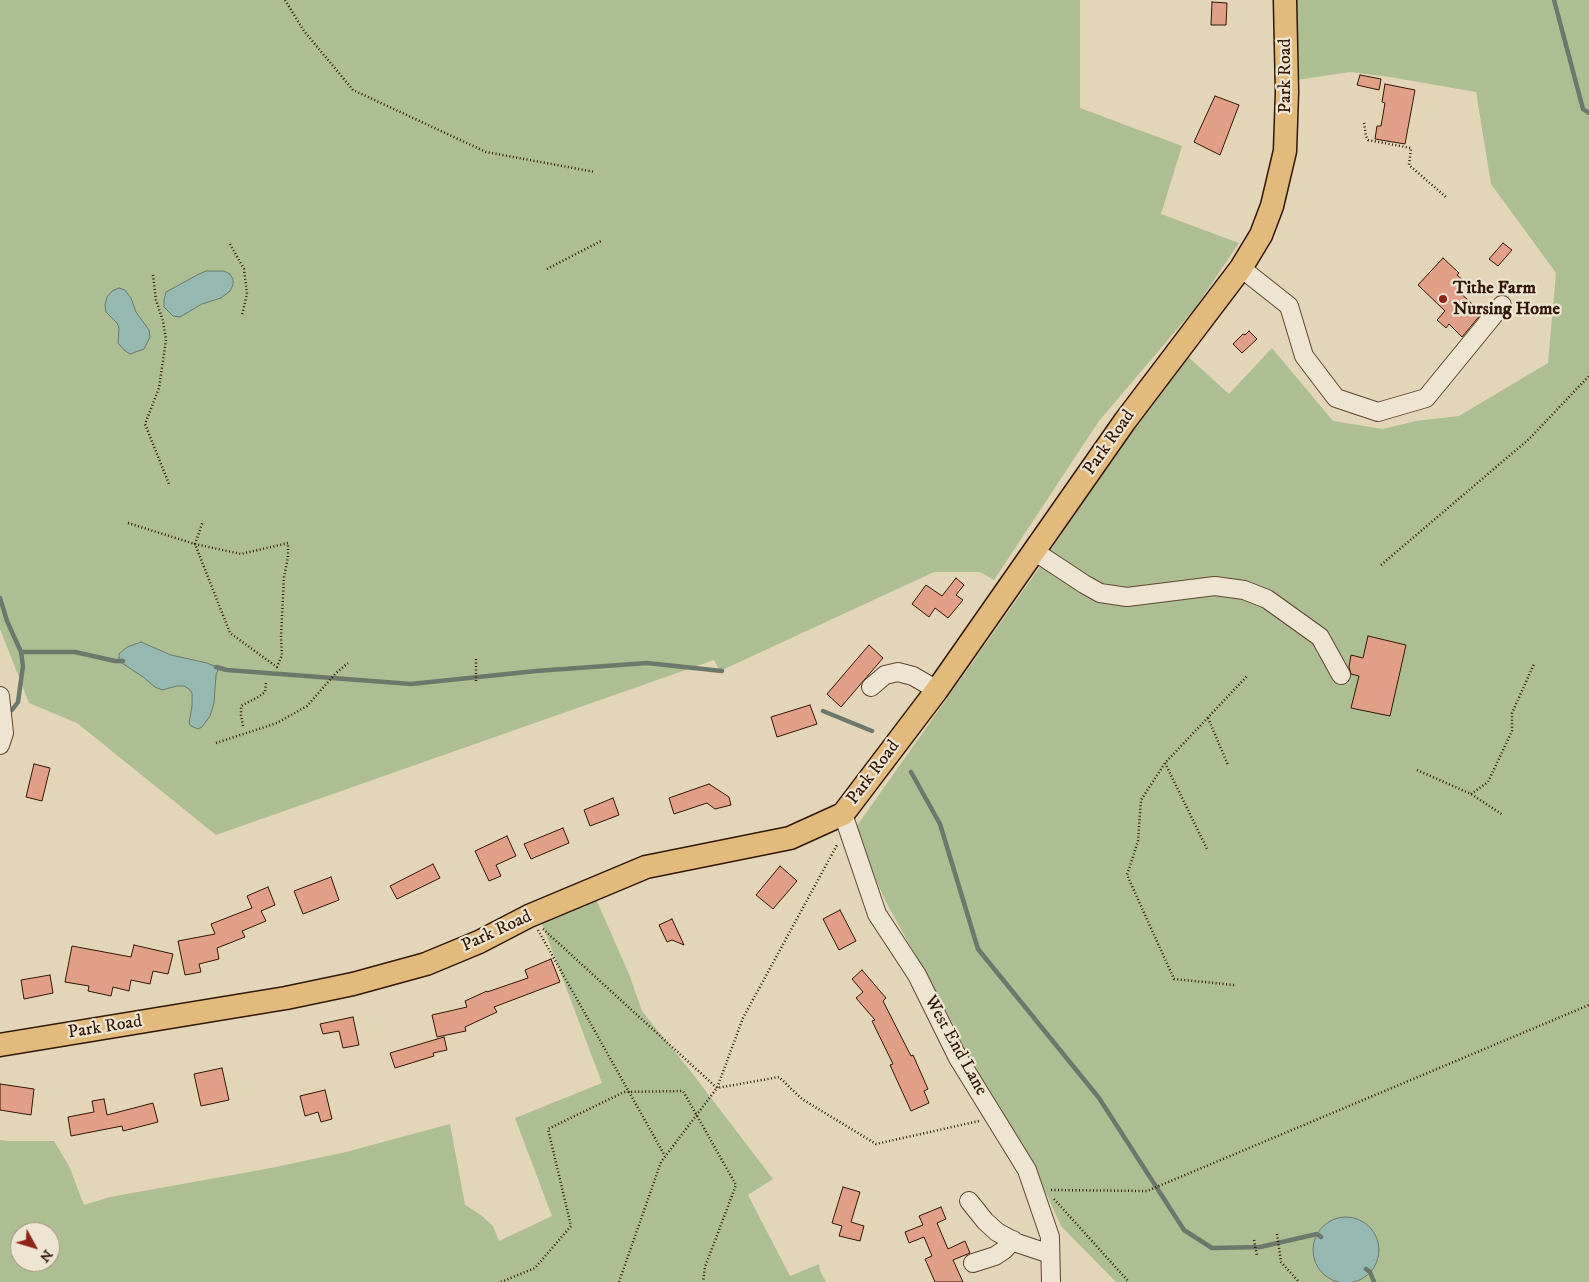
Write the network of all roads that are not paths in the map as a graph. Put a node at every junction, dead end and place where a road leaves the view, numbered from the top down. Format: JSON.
{"nodes":[{"id":1,"x":1285,"y":0,"type":"edge"},
{"id":2,"x":1241,"y":268,"type":"junction"},
{"id":3,"x":1502,"y":305,"type":"dead end"},
{"id":4,"x":1034,"y":551,"type":"junction"},
{"id":5,"x":1341,"y":675,"type":"dead end"},
{"id":6,"x":871,"y":686,"type":"dead end"},
{"id":7,"x":937,"y":690,"type":"junction"},
{"id":8,"x":0,"y":696,"type":"edge"},
{"id":9,"x":0,"y":745,"type":"edge"},
{"id":10,"x":845,"y":820,"type":"junction"},
{"id":11,"x":0,"y":1044,"type":"edge"},
{"id":12,"x":969,"y":1201,"type":"dead end"},
{"id":13,"x":1012,"y":1240,"type":"junction"},
{"id":14,"x":1050,"y":1254,"type":"junction"},
{"id":15,"x":973,"y":1263,"type":"dead end"},
{"id":16,"x":1051,"y":1282,"type":"edge"}],
"edges":[{"from":1,"to":2,"type":"main road","name":"Park Road"},
{"from":2,"to":3,"type":"street"},
{"from":2,"to":4,"type":"main road","name":"Park Road"},
{"from":4,"to":5,"type":"street"},
{"from":4,"to":7,"type":"main road","name":"Park Road"},
{"from":6,"to":7,"type":"street"},
{"from":7,"to":10,"type":"main road","name":"Park Road"},
{"from":8,"to":9,"type":"street"},
{"from":10,"to":11,"type":"main road","name":"Park Road"},
{"from":10,"to":14,"type":"street","name":"West End Lane"},
{"from":12,"to":13,"type":"street"},
{"from":13,"to":14,"type":"street"},
{"from":13,"to":15,"type":"street"},
{"from":14,"to":16,"type":"street","name":"West End Lane"}]}
